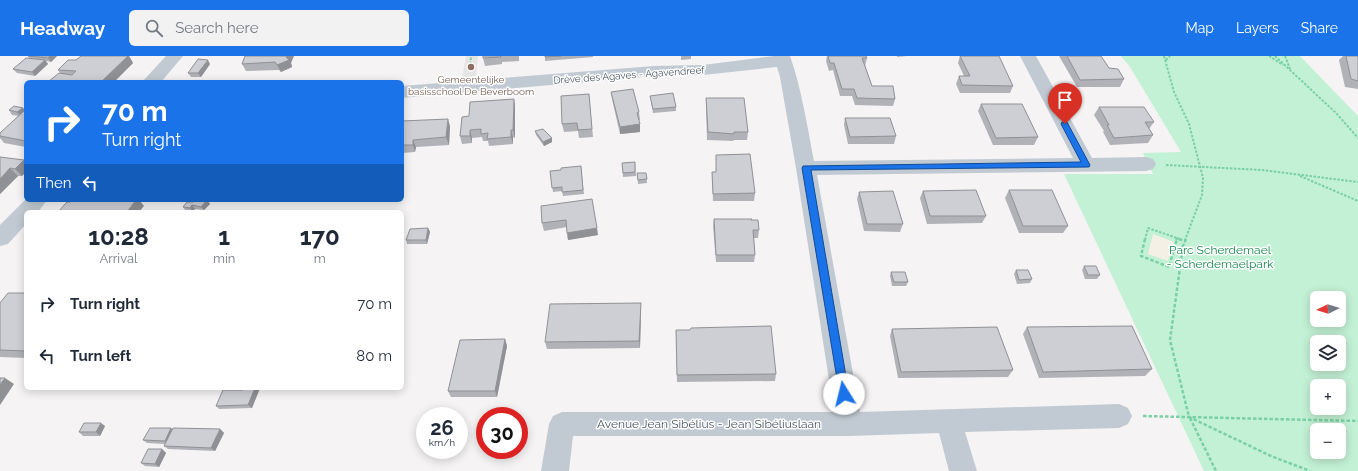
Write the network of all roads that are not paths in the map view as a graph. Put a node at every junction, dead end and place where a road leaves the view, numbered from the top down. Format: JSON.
{"nodes":[{"id":1,"x":175,"y":56,"type":"edge"},
{"id":2,"x":1028,"y":56,"type":"edge"},
{"id":3,"x":783,"y":58,"type":"edge"},
{"id":4,"x":153,"y":80,"type":"edge"},
{"id":5,"x":404,"y":92,"type":"edge"},
{"id":6,"x":1146,"y":164,"type":"road end"},
{"id":7,"x":1086,"y":165,"type":"junction"},
{"id":8,"x":806,"y":168,"type":"junction"},
{"id":9,"x":35,"y":202,"type":"edge"},
{"id":10,"x":27,"y":210,"type":"edge"},
{"id":11,"x":24,"y":213,"type":"edge"},
{"id":12,"x":0,"y":238,"type":"edge"},
{"id":13,"x":1119,"y":416,"type":"road end"},
{"id":14,"x":949,"y":422,"type":"junction"},
{"id":15,"x":849,"y":424,"type":"junction"},
{"id":16,"x":555,"y":471,"type":"edge"},
{"id":17,"x":963,"y":471,"type":"edge"}],
"edges":[{"from":1,"to":4,"type":"street"},
{"from":2,"to":7,"type":"street"},
{"from":3,"to":5,"type":"street","name":"Drève des Agaves - Agavendreef"},
{"from":3,"to":8,"type":"street"},
{"from":6,"to":7,"type":"street"},
{"from":7,"to":8,"type":"street"},
{"from":8,"to":15,"type":"street"},
{"from":9,"to":10,"type":"street"},
{"from":11,"to":12,"type":"street"},
{"from":13,"to":14,"type":"street","name":"Avenue Jean Sibélius - Jean Sibéliuslaan"},
{"from":14,"to":15,"type":"street","name":"Avenue Jean Sibélius - Jean Sibéliuslaan"},
{"from":14,"to":17,"type":"street"},
{"from":15,"to":16,"type":"street","name":"Avenue Jean Sibélius - Jean Sibéliuslaan"}]}
